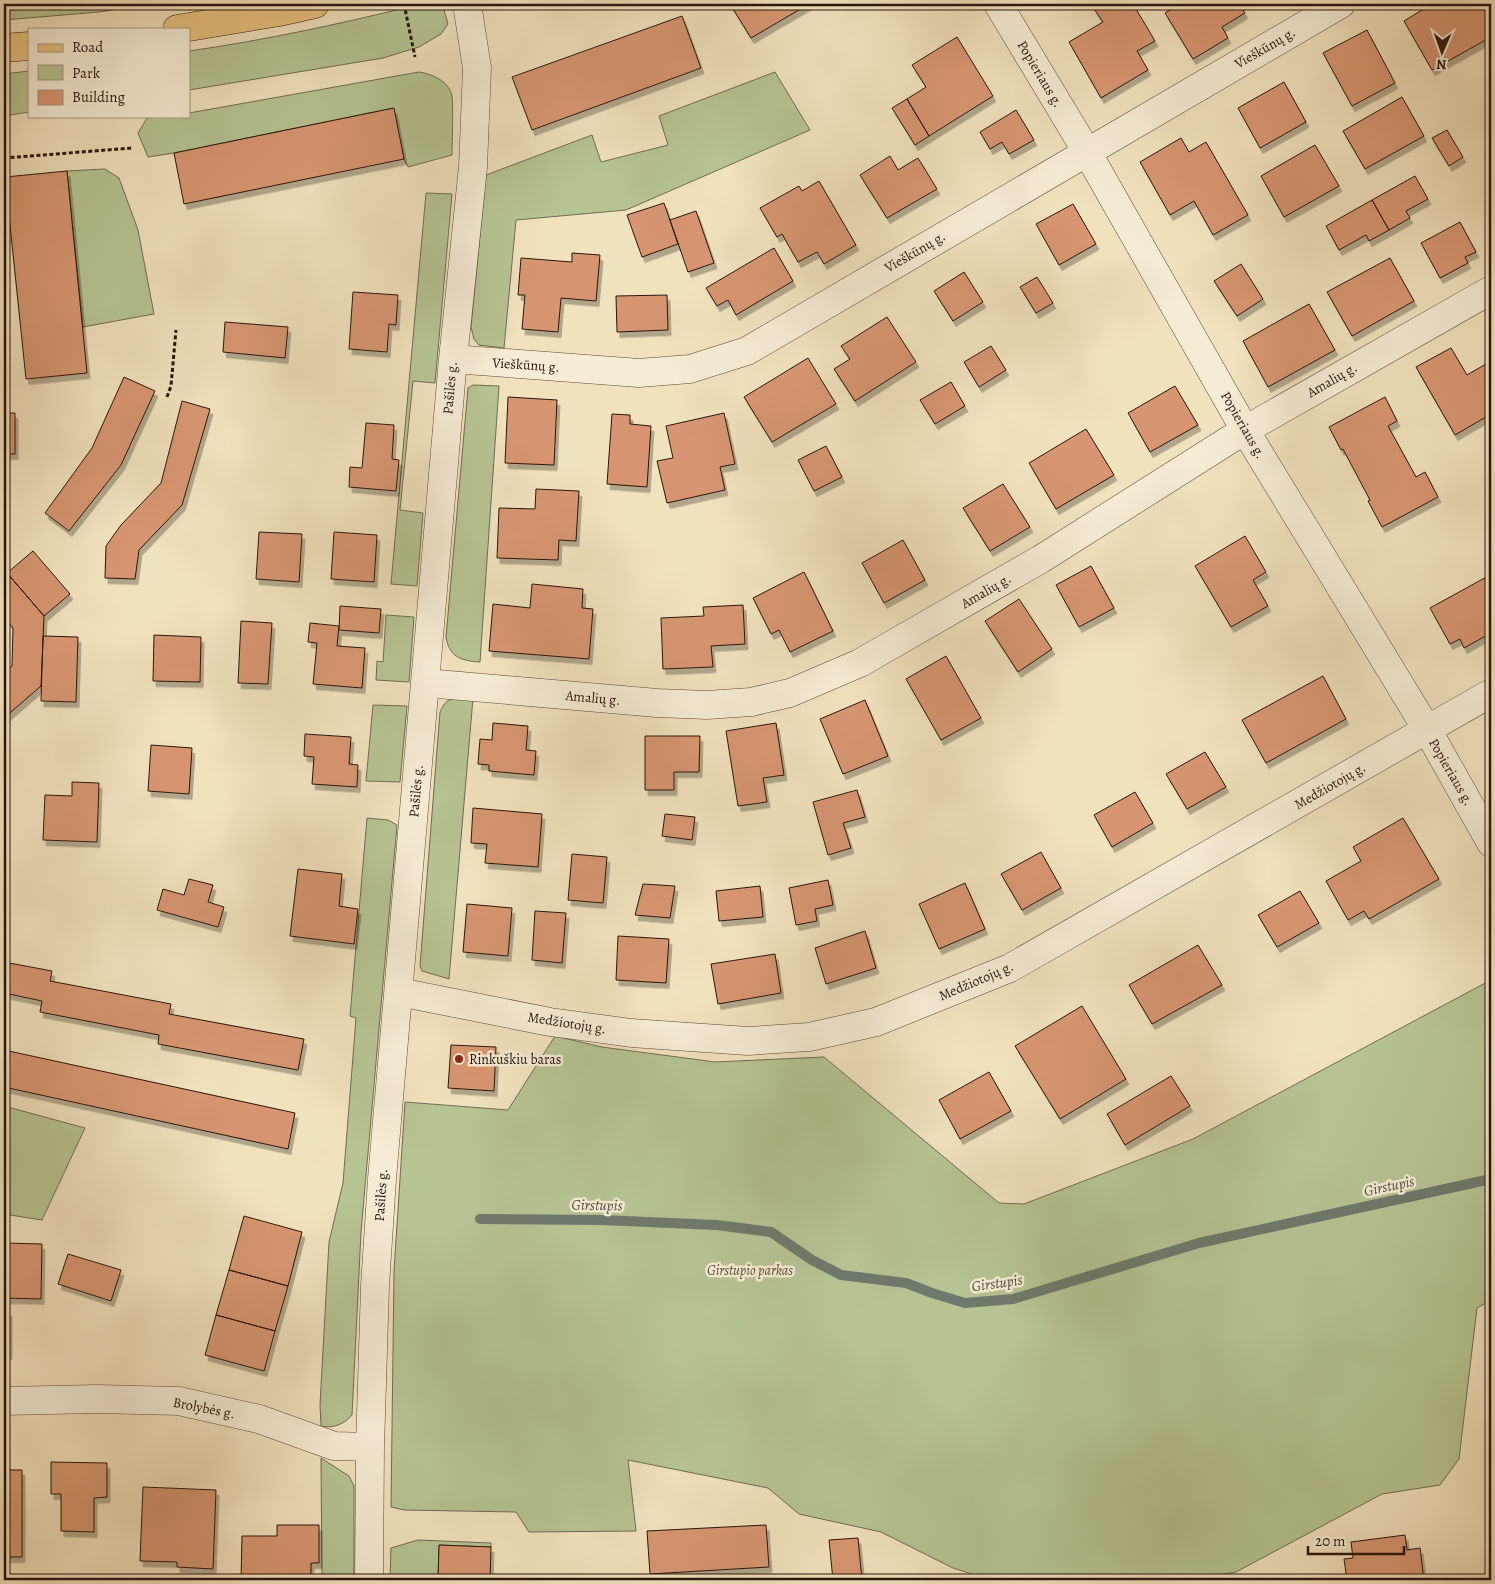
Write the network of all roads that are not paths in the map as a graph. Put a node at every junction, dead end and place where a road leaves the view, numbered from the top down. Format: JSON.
{"nodes":[{"id":1,"x":314,"y":4,"type":"edge"},
{"id":2,"x":467,"y":4,"type":"edge"},
{"id":3,"x":998,"y":4,"type":"edge"},
{"id":4,"x":1341,"y":4,"type":"edge"},
{"id":5,"x":183,"y":28,"type":"edge"},
{"id":6,"x":28,"y":46,"type":"edge"},
{"id":7,"x":4,"y":48,"type":"edge"},
{"id":8,"x":1087,"y":152,"type":"junction"},
{"id":9,"x":1491,"y":290,"type":"edge"},
{"id":10,"x":453,"y":359,"type":"junction"},
{"id":11,"x":1245,"y":430,"type":"junction"},
{"id":12,"x":426,"y":683,"type":"junction"},
{"id":13,"x":1491,"y":693,"type":"edge"},
{"id":14,"x":1428,"y":731,"type":"junction"},
{"id":15,"x":1491,"y":843,"type":"edge"},
{"id":16,"x":399,"y":992,"type":"junction"},
{"id":17,"x":4,"y":1401,"type":"edge"},
{"id":18,"x":370,"y":1447,"type":"junction"},
{"id":19,"x":369,"y":1580,"type":"edge"}],
"edges":[{"from":1,"to":5,"type":"main road"},
{"from":2,"to":10,"type":"street","name":"Pašilės g."},
{"from":3,"to":8,"type":"street","name":"Popieriaus g."},
{"from":4,"to":8,"type":"street","name":"Vieškūnų g."},
{"from":6,"to":7,"type":"main road"},
{"from":8,"to":10,"type":"street","name":"Vieškūnų g."},
{"from":8,"to":11,"type":"street","name":"Popieriaus g."},
{"from":9,"to":11,"type":"street","name":"Amalių g."},
{"from":10,"to":12,"type":"street","name":"Pašilės g."},
{"from":11,"to":12,"type":"street","name":"Amalių g."},
{"from":11,"to":14,"type":"street","name":"Popieriaus g."},
{"from":12,"to":16,"type":"street","name":"Pašilės g."},
{"from":13,"to":14,"type":"street","name":"Medžiotojų g."},
{"from":14,"to":15,"type":"street","name":"Popieriaus g."},
{"from":14,"to":16,"type":"street","name":"Medžiotojų g."},
{"from":16,"to":18,"type":"street","name":"Pašilės g."},
{"from":17,"to":18,"type":"street","name":"Brolybės g."},
{"from":18,"to":19,"type":"street","name":"Pašilės g."}]}
